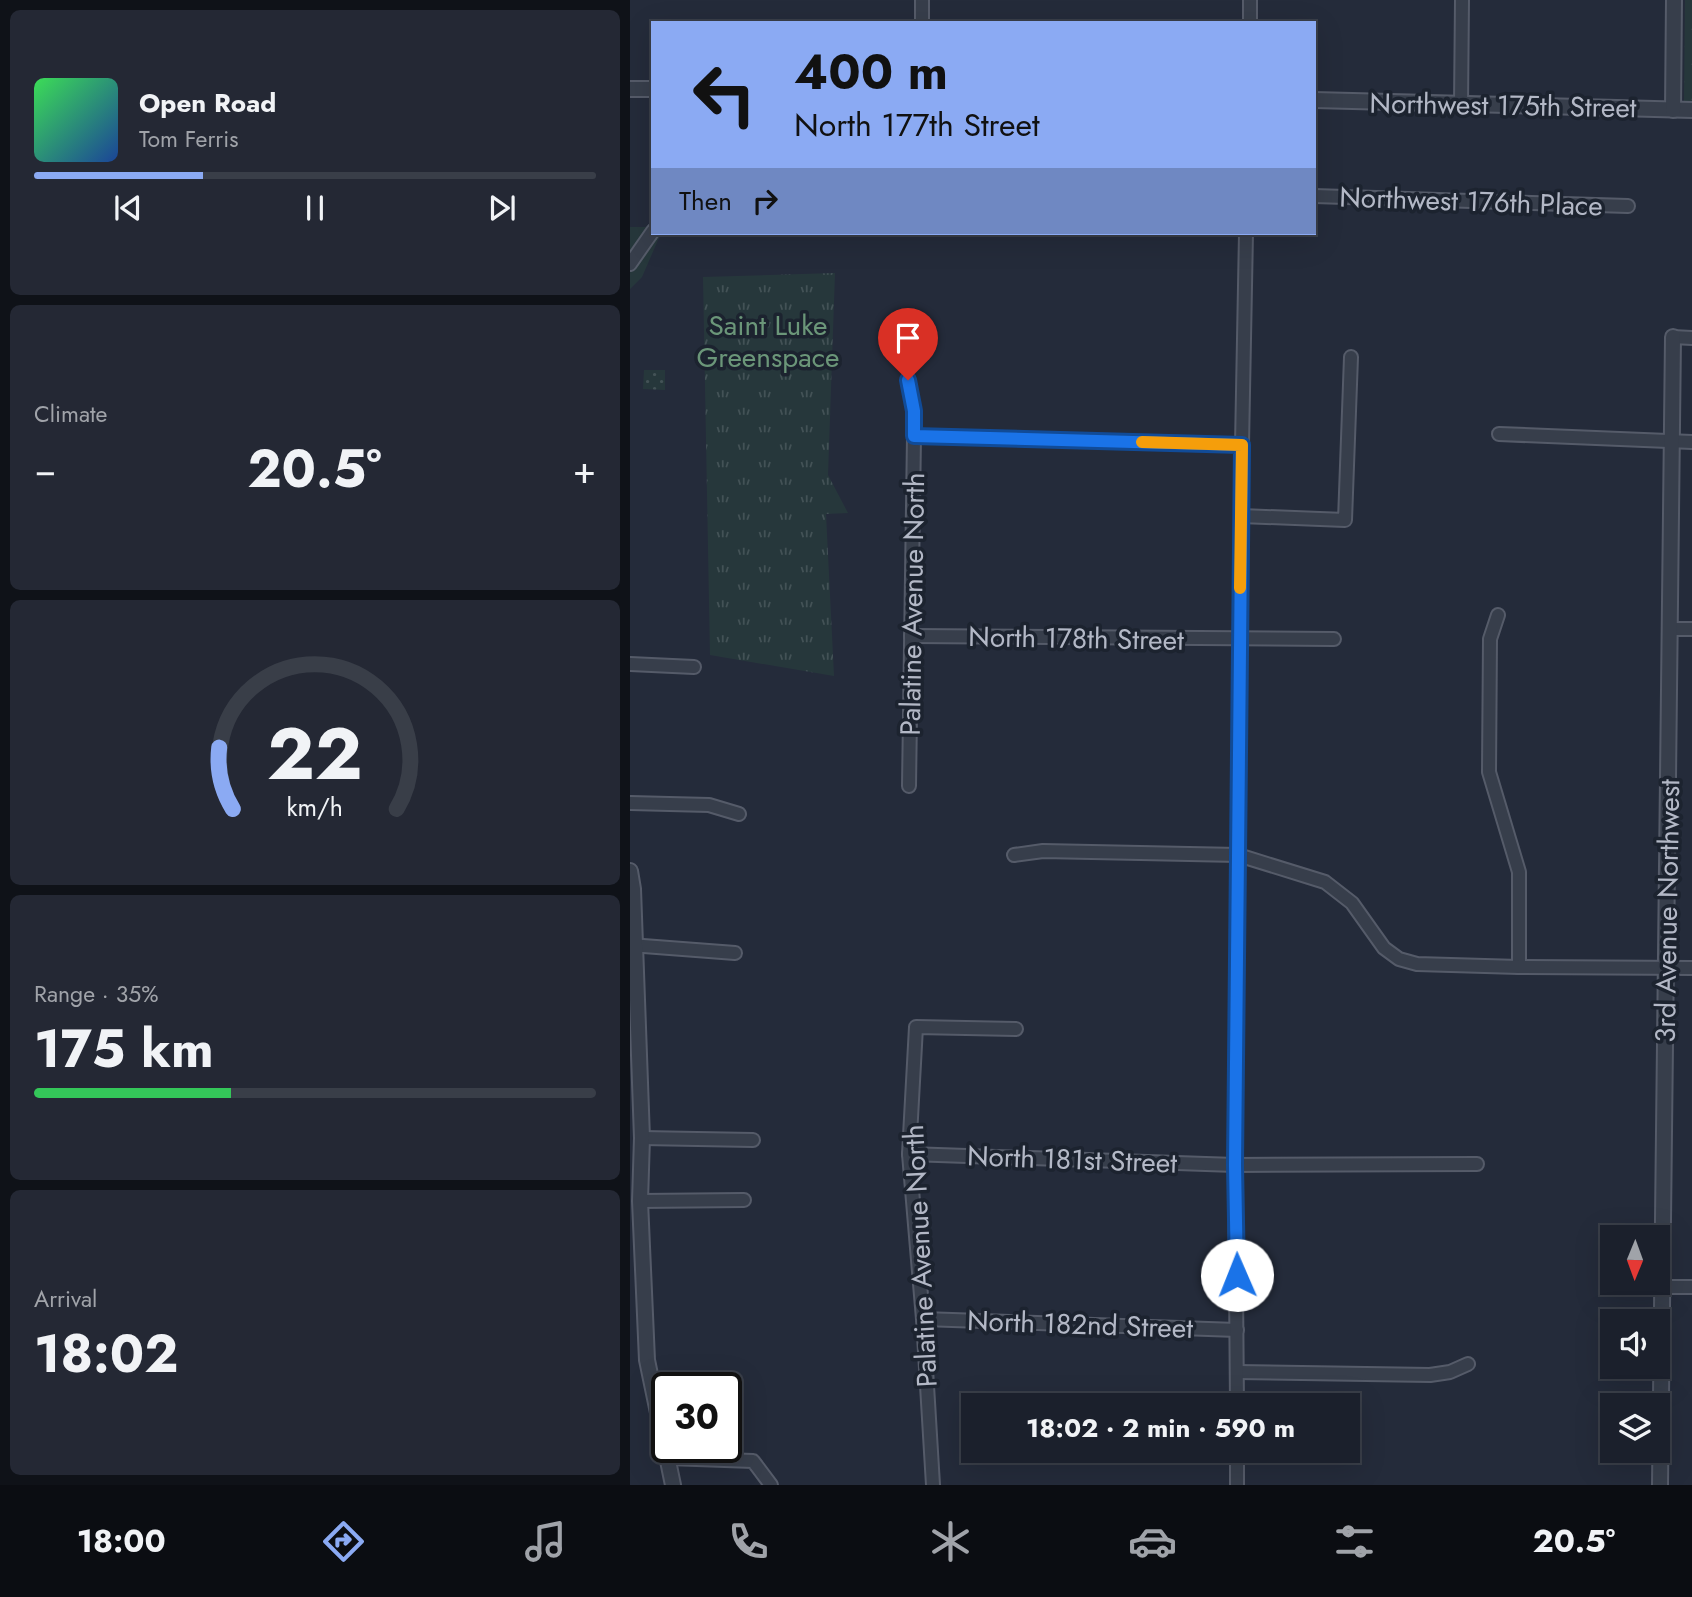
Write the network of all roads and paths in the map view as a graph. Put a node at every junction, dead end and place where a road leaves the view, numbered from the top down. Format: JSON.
{"nodes":[{"id":1,"x":922,"y":0,"type":"edge"},
{"id":2,"x":1250,"y":0,"type":"edge"},
{"id":3,"x":1462,"y":0,"type":"edge"},
{"id":4,"x":1674,"y":0,"type":"edge"},
{"id":5,"x":922,"y":21,"type":"edge"},
{"id":6,"x":1250,"y":21,"type":"edge"},
{"id":7,"x":630,"y":89,"type":"edge"},
{"id":8,"x":651,"y":89,"type":"edge"},
{"id":9,"x":1316,"y":100,"type":"edge"},
{"id":10,"x":1461,"y":105,"type":"junction"},
{"id":11,"x":1673,"y":110,"type":"junction"},
{"id":12,"x":1692,"y":110,"type":"edge"},
{"id":13,"x":1316,"y":196,"type":"edge"},
{"id":14,"x":1628,"y":206,"type":"dead end"},
{"id":15,"x":651,"y":234,"type":"edge"},
{"id":16,"x":1246,"y":235,"type":"edge"},
{"id":17,"x":630,"y":264,"type":"edge"},
{"id":18,"x":1674,"y":337,"type":"joint"},
{"id":19,"x":1692,"y":338,"type":"edge"},
{"id":20,"x":1351,"y":357,"type":"dead end"},
{"id":21,"x":908,"y":380,"type":"dead end"},
{"id":22,"x":1499,"y":434,"type":"dead end"},
{"id":23,"x":914,"y":436,"type":"junction"},
{"id":24,"x":1671,"y":442,"type":"junction"},
{"id":25,"x":1692,"y":442,"type":"edge"},
{"id":26,"x":1242,"y":445,"type":"junction"},
{"id":27,"x":1241,"y":516,"type":"junction"},
{"id":28,"x":1498,"y":615,"type":"dead end"},
{"id":29,"x":1670,"y":629,"type":"junction"},
{"id":30,"x":1692,"y":629,"type":"edge"},
{"id":31,"x":911,"y":636,"type":"junction"},
{"id":32,"x":1240,"y":639,"type":"junction"},
{"id":33,"x":1334,"y":639,"type":"dead end"},
{"id":34,"x":630,"y":664,"type":"edge"},
{"id":35,"x":694,"y":667,"type":"dead end"},
{"id":36,"x":909,"y":786,"type":"dead end"},
{"id":37,"x":630,"y":803,"type":"edge"},
{"id":38,"x":740,"y":814,"type":"dead end"},
{"id":39,"x":1014,"y":855,"type":"dead end"},
{"id":40,"x":1238,"y":855,"type":"junction"},
{"id":41,"x":630,"y":871,"type":"edge"},
{"id":42,"x":632,"y":945,"type":"edge"},
{"id":43,"x":734,"y":953,"type":"dead end"},
{"id":44,"x":1520,"y":967,"type":"junction"},
{"id":45,"x":1667,"y":967,"type":"junction"},
{"id":46,"x":1692,"y":968,"type":"edge"},
{"id":47,"x":1016,"y":1029,"type":"dead end"},
{"id":48,"x":634,"y":1086,"type":"edge"},
{"id":49,"x":642,"y":1138,"type":"junction"},
{"id":50,"x":753,"y":1140,"type":"dead end"},
{"id":51,"x":909,"y":1154,"type":"junction"},
{"id":52,"x":1477,"y":1164,"type":"dead end"},
{"id":53,"x":1235,"y":1165,"type":"junction"},
{"id":54,"x":744,"y":1200,"type":"dead end"},
{"id":55,"x":640,"y":1201,"type":"junction"},
{"id":56,"x":1664,"y":1225,"type":"edge"},
{"id":57,"x":1670,"y":1287,"type":"edge"},
{"id":58,"x":1692,"y":1287,"type":"edge"},
{"id":59,"x":1663,"y":1295,"type":"edge"},
{"id":60,"x":923,"y":1319,"type":"junction"},
{"id":61,"x":1237,"y":1330,"type":"junction"},
{"id":62,"x":1468,"y":1364,"type":"dead end"},
{"id":63,"x":1237,"y":1372,"type":"junction"},
{"id":64,"x":651,"y":1379,"type":"edge"},
{"id":65,"x":1237,"y":1393,"type":"edge"},
{"id":66,"x":742,"y":1461,"type":"edge"},
{"id":67,"x":669,"y":1463,"type":"edge"},
{"id":68,"x":1237,"y":1463,"type":"edge"},
{"id":69,"x":673,"y":1485,"type":"edge"},
{"id":70,"x":771,"y":1485,"type":"edge"},
{"id":71,"x":933,"y":1485,"type":"edge"},
{"id":72,"x":1237,"y":1485,"type":"edge"},
{"id":73,"x":1660,"y":1485,"type":"edge"}],
"edges":[{"from":1,"to":5,"type":"street"},
{"from":2,"to":6,"type":"street"},
{"from":3,"to":10,"type":"street"},
{"from":4,"to":11,"type":"street"},
{"from":7,"to":8,"type":"street"},
{"from":9,"to":10,"type":"street","name":"Northwest 175th Street"},
{"from":10,"to":11,"type":"street","name":"Northwest 175th Street"},
{"from":11,"to":12,"type":"street","name":"Northwest 175th Street"},
{"from":13,"to":14,"type":"street","name":"Northwest 176th Place"},
{"from":15,"to":17,"type":"street"},
{"from":16,"to":26,"type":"street"},
{"from":18,"to":19,"type":"street"},
{"from":18,"to":24,"type":"street","name":"3rd Avenue Northwest"},
{"from":20,"to":27,"type":"street"},
{"from":21,"to":23,"type":"street","name":"Palatine Avenue North"},
{"from":22,"to":24,"type":"street"},
{"from":23,"to":26,"type":"street"},
{"from":23,"to":31,"type":"street","name":"Palatine Avenue North"},
{"from":24,"to":25,"type":"street"},
{"from":24,"to":29,"type":"street","name":"3rd Avenue Northwest"},
{"from":26,"to":27,"type":"street"},
{"from":27,"to":32,"type":"street"},
{"from":28,"to":44,"type":"street"},
{"from":29,"to":30,"type":"street"},
{"from":29,"to":45,"type":"street","name":"3rd Avenue Northwest"},
{"from":31,"to":32,"type":"street","name":"North 178th Street"},
{"from":31,"to":36,"type":"street","name":"Palatine Avenue North"},
{"from":32,"to":33,"type":"street","name":"North 178th Street"},
{"from":32,"to":40,"type":"street"},
{"from":34,"to":35,"type":"street"},
{"from":37,"to":38,"type":"street"},
{"from":39,"to":40,"type":"street"},
{"from":40,"to":44,"type":"street"},
{"from":40,"to":53,"type":"street"},
{"from":41,"to":42,"type":"street"},
{"from":42,"to":43,"type":"street"},
{"from":42,"to":48,"type":"street"},
{"from":44,"to":45,"type":"street"},
{"from":45,"to":46,"type":"street"},
{"from":45,"to":56,"type":"street","name":"3rd Avenue Northwest"},
{"from":47,"to":51,"type":"street","name":"Palatine Avenue North"},
{"from":48,"to":49,"type":"street"},
{"from":49,"to":50,"type":"street"},
{"from":49,"to":55,"type":"street"},
{"from":51,"to":53,"type":"street","name":"North 181st Street"},
{"from":51,"to":60,"type":"street","name":"Palatine Avenue North"},
{"from":52,"to":53,"type":"street","name":"North 181st Street"},
{"from":53,"to":61,"type":"street"},
{"from":54,"to":55,"type":"street"},
{"from":55,"to":64,"type":"street"},
{"from":57,"to":58,"type":"street"},
{"from":59,"to":73,"type":"street","name":"3rd Avenue Northwest"},
{"from":60,"to":61,"type":"street","name":"North 182nd Street"},
{"from":60,"to":71,"type":"street","name":"Palatine Avenue North"},
{"from":61,"to":63,"type":"street"},
{"from":62,"to":63,"type":"street"},
{"from":63,"to":65,"type":"street"},
{"from":66,"to":70,"type":"street"},
{"from":67,"to":69,"type":"street"},
{"from":68,"to":72,"type":"street"}]}
